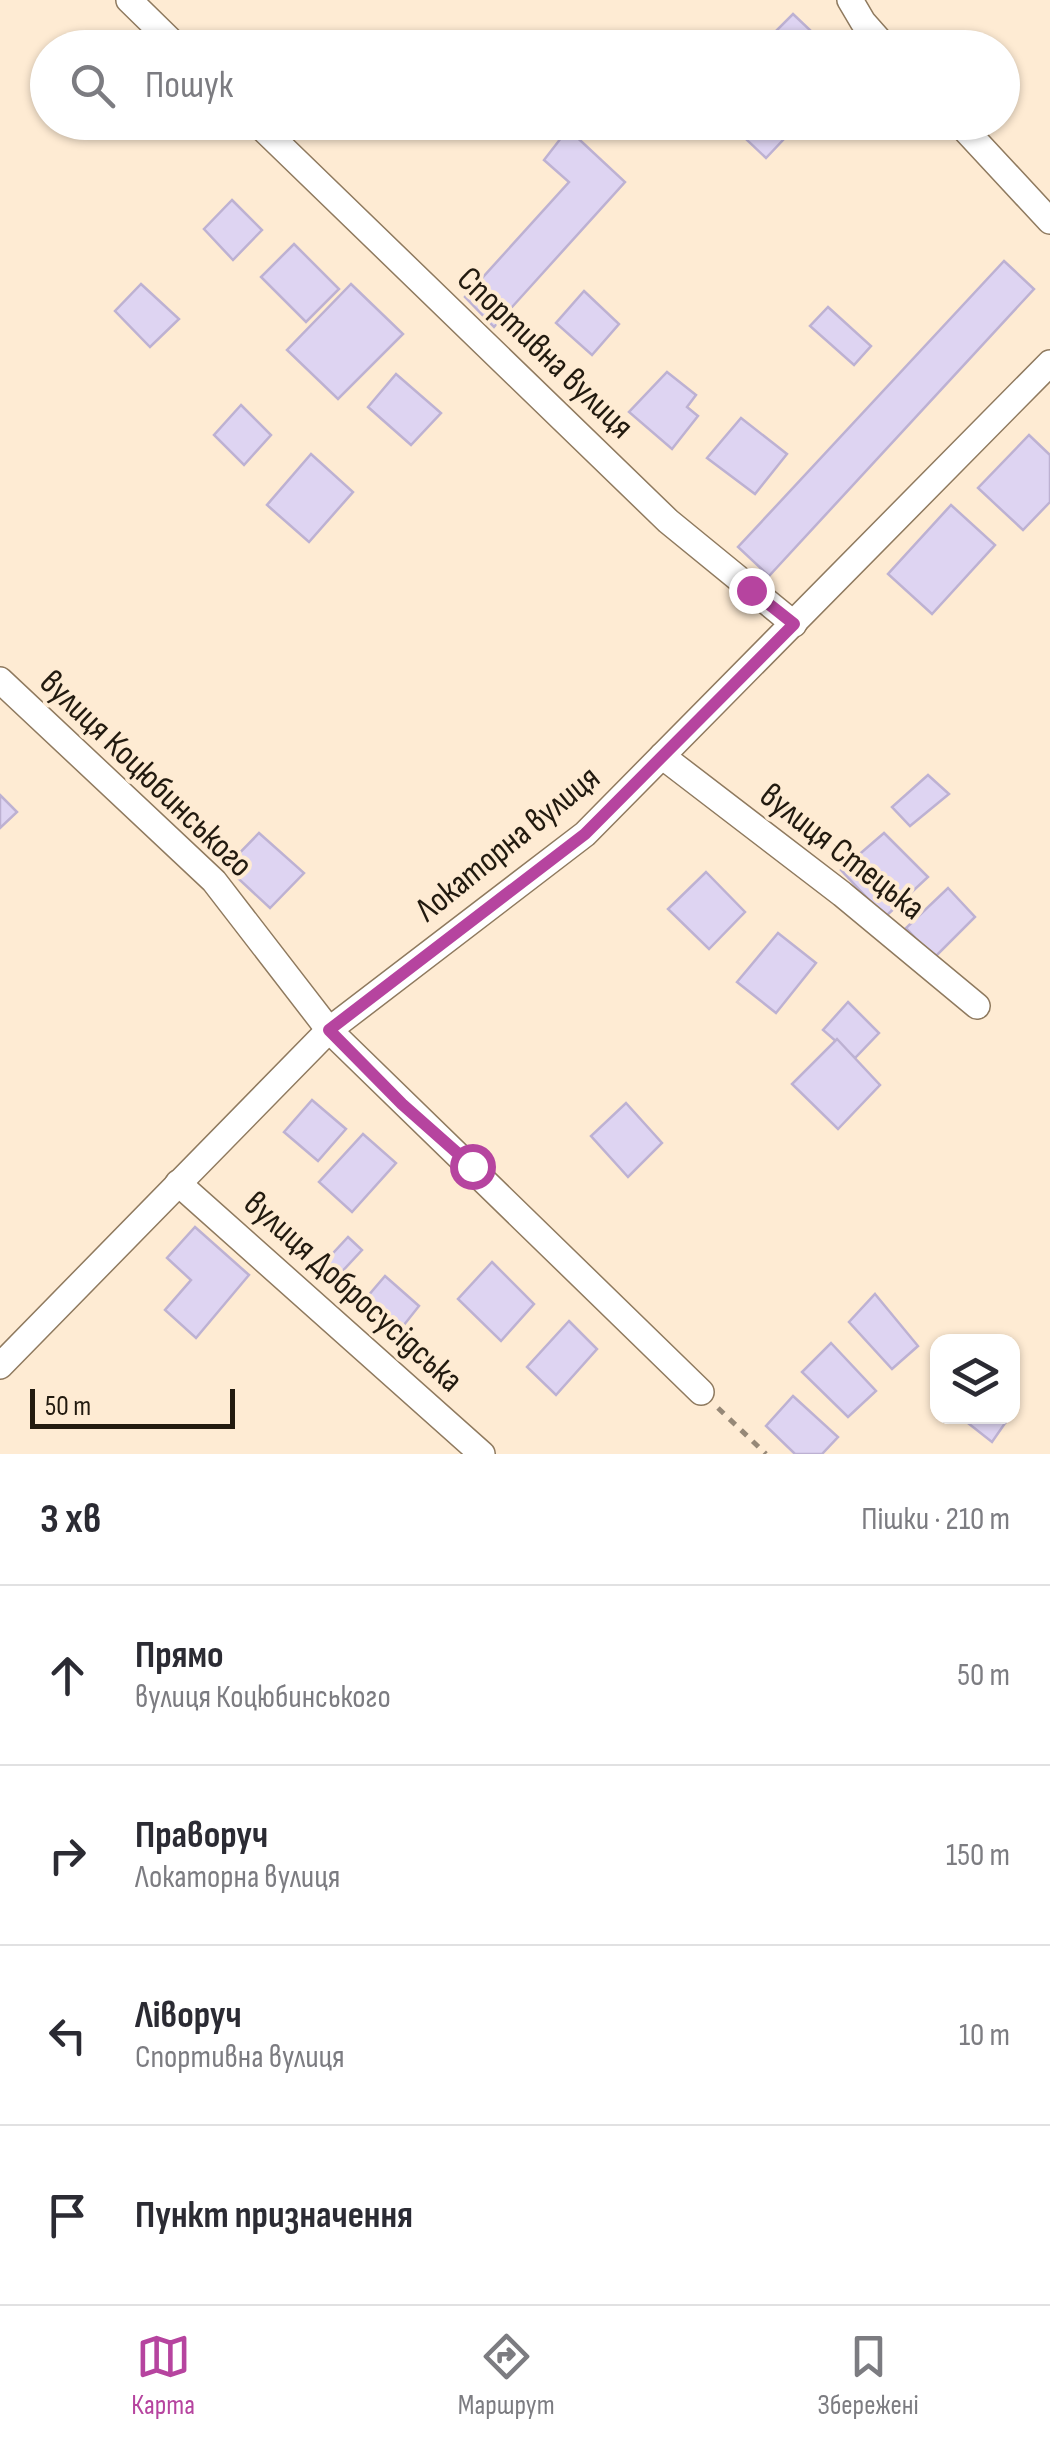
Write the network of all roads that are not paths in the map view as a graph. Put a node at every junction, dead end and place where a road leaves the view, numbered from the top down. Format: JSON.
{"nodes":[{"id":1,"x":129,"y":0,"type":"edge"},
{"id":2,"x":850,"y":0,"type":"edge"},
{"id":3,"x":160,"y":30,"type":"edge"},
{"id":4,"x":870,"y":30,"type":"edge"},
{"id":5,"x":275,"y":140,"type":"edge"},
{"id":6,"x":975,"y":140,"type":"edge"},
{"id":7,"x":1050,"y":222,"type":"edge"},
{"id":8,"x":1050,"y":363,"type":"edge"},
{"id":9,"x":794,"y":624,"type":"junction"},
{"id":10,"x":0,"y":680,"type":"edge"},
{"id":11,"x":662,"y":756,"type":"junction"},
{"id":12,"x":977,"y":1006,"type":"dead end"},
{"id":13,"x":329,"y":1030,"type":"junction"},
{"id":14,"x":178,"y":1183,"type":"junction"},
{"id":15,"x":0,"y":1366,"type":"edge"},
{"id":16,"x":701,"y":1392,"type":"road end"},
{"id":17,"x":482,"y":1454,"type":"edge"}],
"edges":[{"from":1,"to":3,"type":"street"},
{"from":2,"to":4,"type":"street"},
{"from":5,"to":9,"type":"street","name":"Спортивна вулиця"},
{"from":6,"to":7,"type":"street"},
{"from":8,"to":9,"type":"street","name":"Локаторна вулиця"},
{"from":9,"to":11,"type":"street","name":"Локаторна вулиця"},
{"from":10,"to":13,"type":"street","name":"вулиця Коцюбинського"},
{"from":11,"to":12,"type":"street","name":"вулиця Стецька"},
{"from":11,"to":13,"type":"street","name":"Локаторна вулиця"},
{"from":13,"to":14,"type":"street","name":"Локаторна вулиця"},
{"from":13,"to":16,"type":"street","name":"вулиця Коцюбинського"},
{"from":14,"to":15,"type":"street","name":"Локаторна вулиця"},
{"from":14,"to":17,"type":"street","name":"вулиця Добросусідська"}]}
